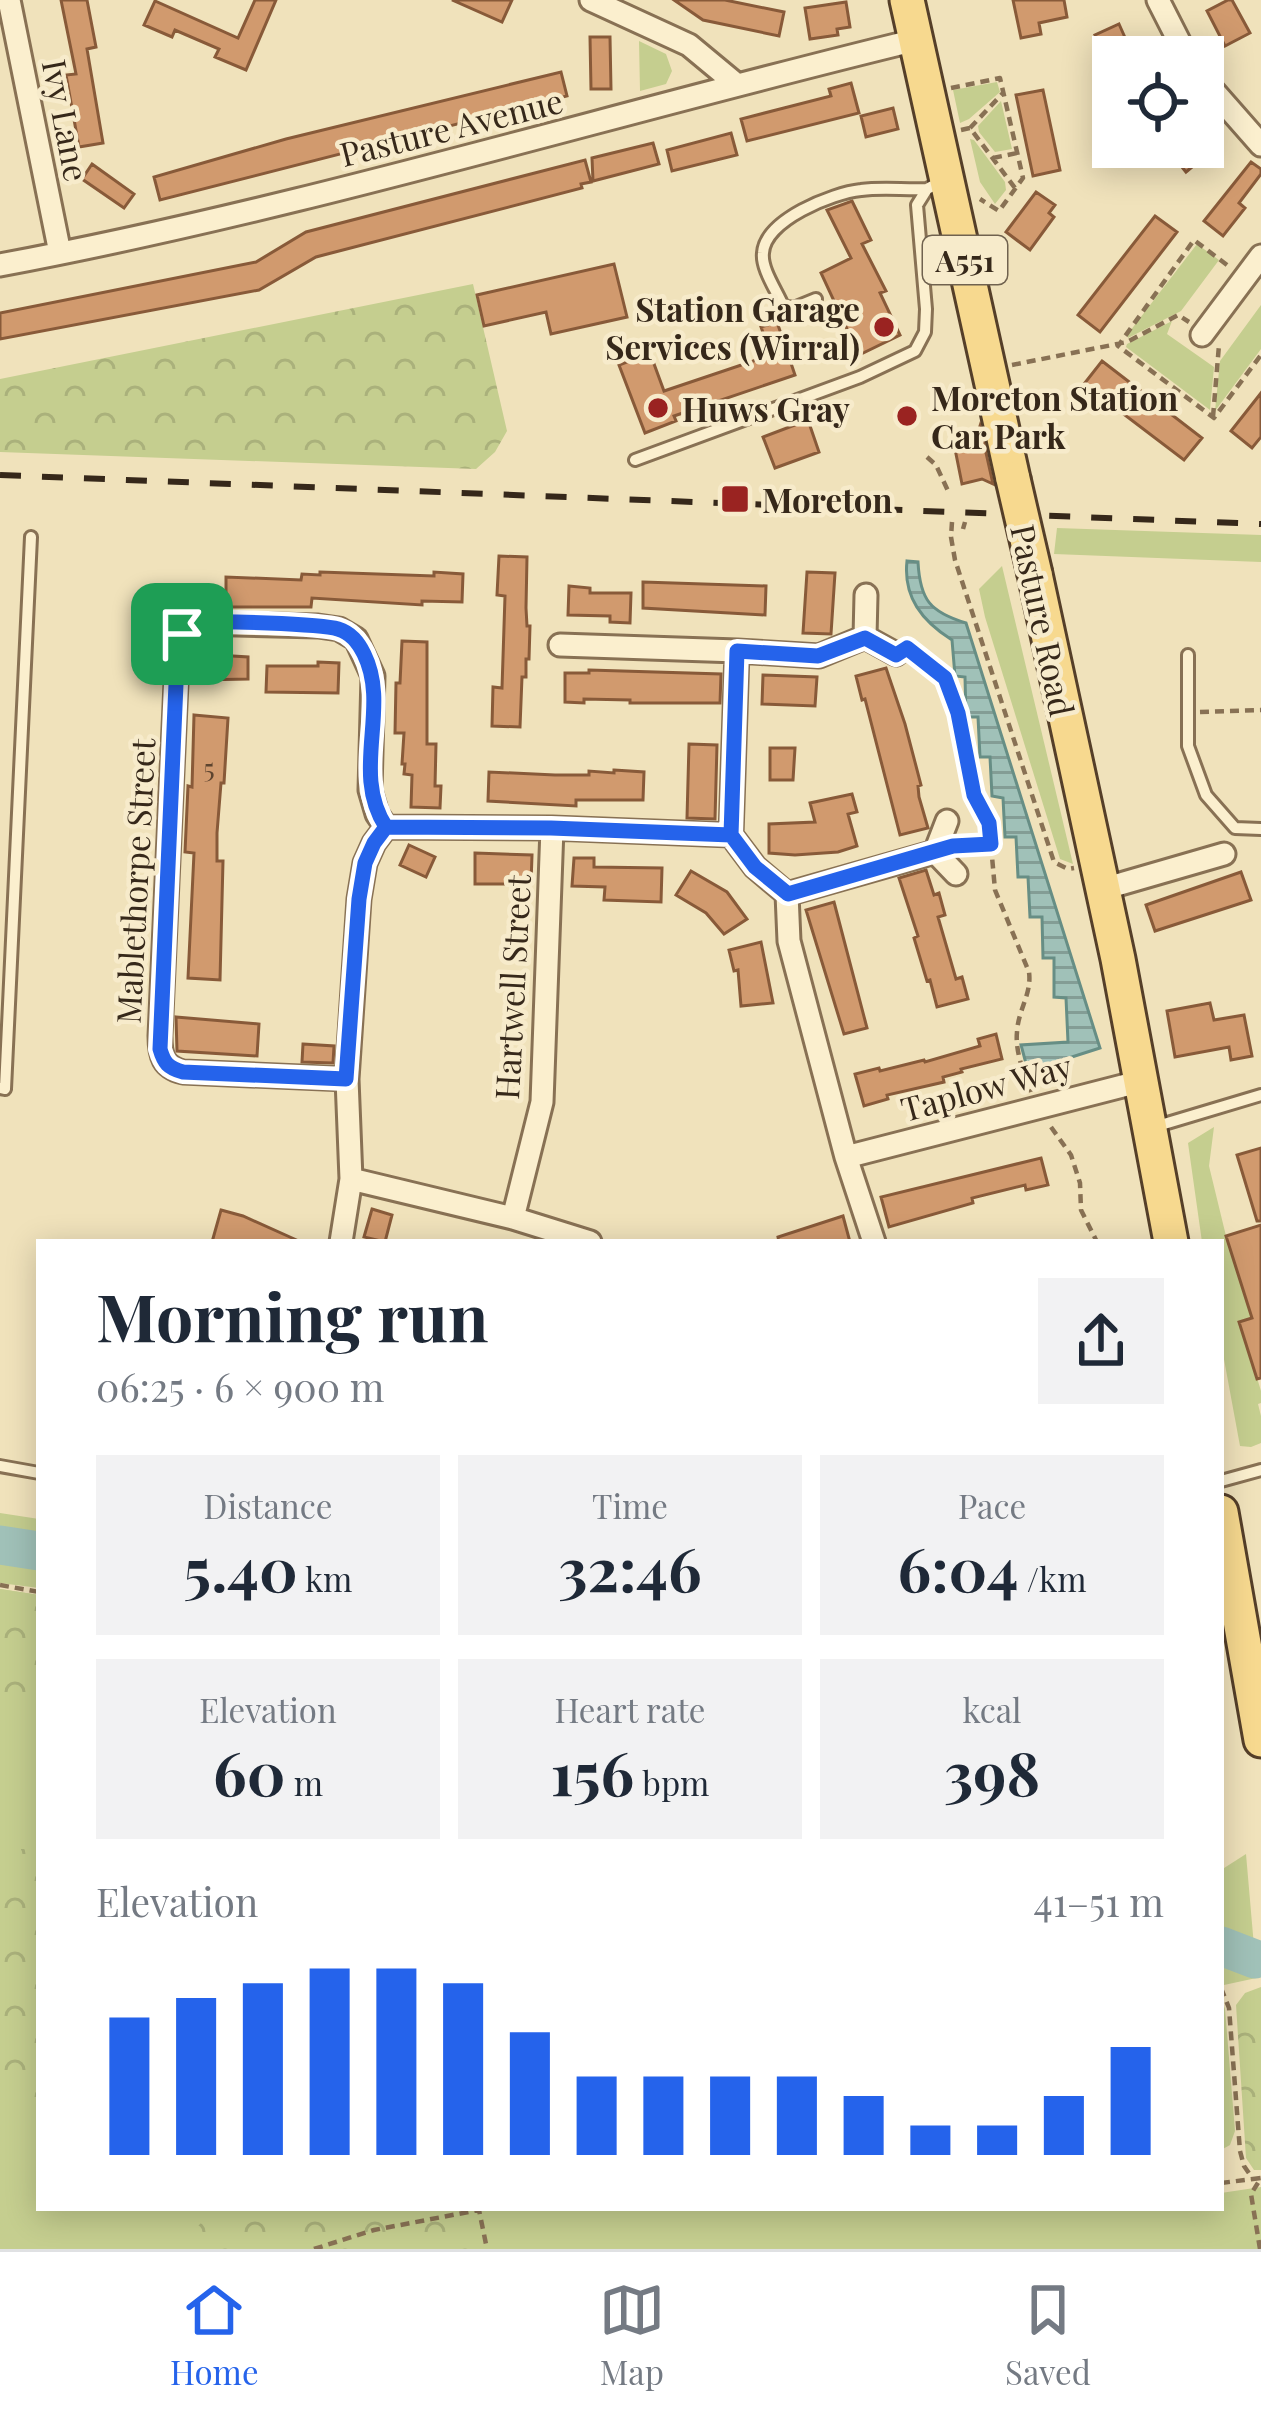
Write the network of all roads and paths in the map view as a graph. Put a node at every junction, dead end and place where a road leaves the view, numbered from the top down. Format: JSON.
{"nodes":[{"id":1,"x":9,"y":0,"type":"edge"},
{"id":2,"x":907,"y":0,"type":"edge"},
{"id":3,"x":1158,"y":0,"type":"edge"},
{"id":4,"x":599,"y":2,"type":"edge"},
{"id":5,"x":1176,"y":36,"type":"edge"},
{"id":6,"x":916,"y":40,"type":"junction"},
{"id":7,"x":736,"y":84,"type":"junction"},
{"id":8,"x":928,"y":93,"type":"junction"},
{"id":9,"x":1004,"y":93,"type":"junction"},
{"id":10,"x":1224,"y":103,"type":"edge"},
{"id":11,"x":954,"y":132,"type":"junction"},
{"id":12,"x":1261,"y":145,"type":"edge"},
{"id":13,"x":1017,"y":153,"type":"junction"},
{"id":14,"x":993,"y":158,"type":"junction"},
{"id":15,"x":937,"y":184,"type":"junction"},
{"id":16,"x":1016,"y":188,"type":"junction"},
{"id":17,"x":60,"y":254,"type":"junction"},
{"id":18,"x":1261,"y":256,"type":"edge"},
{"id":19,"x":0,"y":265,"type":"edge"},
{"id":20,"x":816,"y":299,"type":"dead end"},
{"id":21,"x":1203,"y":333,"type":"junction"},
{"id":22,"x":1035,"y":360,"type":"dead end"},
{"id":23,"x":1213,"y":417,"type":"dead end"},
{"id":24,"x":927,"y":457,"type":"dead end"},
{"id":25,"x":635,"y":460,"type":"dead end"},
{"id":26,"x":949,"y":494,"type":"dead end"},
{"id":27,"x":952,"y":522,"type":"dead end"},
{"id":28,"x":32,"y":537,"type":"dead end"},
{"id":29,"x":866,"y":595,"type":"dead end"},
{"id":30,"x":865,"y":638,"type":"junction"},
{"id":31,"x":560,"y":645,"type":"dead end"},
{"id":32,"x":737,"y":651,"type":"junction"},
{"id":33,"x":896,"y":655,"type":"joint"},
{"id":34,"x":1189,"y":656,"type":"dead end"},
{"id":35,"x":1261,"y":710,"type":"edge"},
{"id":36,"x":1188,"y":712,"type":"junction"},
{"id":37,"x":947,"y":821,"type":"dead end"},
{"id":38,"x":386,"y":827,"type":"junction"},
{"id":39,"x":551,"y":828,"type":"junction"},
{"id":40,"x":1261,"y":829,"type":"edge"},
{"id":41,"x":731,"y":835,"type":"junction"},
{"id":42,"x":991,"y":844,"type":"junction"},
{"id":43,"x":935,"y":852,"type":"junction"},
{"id":44,"x":1225,"y":854,"type":"dead end"},
{"id":45,"x":956,"y":874,"type":"dead end"},
{"id":46,"x":1100,"y":877,"type":"junction"},
{"id":47,"x":788,"y":894,"type":"junction"},
{"id":48,"x":346,"y":1079,"type":"junction"},
{"id":49,"x":1142,"y":1081,"type":"junction"},
{"id":50,"x":0,"y":1088,"type":"edge"},
{"id":51,"x":1261,"y":1095,"type":"edge"},
{"id":52,"x":1036,"y":1106,"type":"junction"},
{"id":53,"x":1151,"y":1128,"type":"junction"},
{"id":54,"x":846,"y":1157,"type":"junction"},
{"id":55,"x":351,"y":1179,"type":"junction"},
{"id":56,"x":513,"y":1217,"type":"junction"},
{"id":57,"x":341,"y":1239,"type":"edge"},
{"id":58,"x":581,"y":1239,"type":"edge"},
{"id":59,"x":873,"y":1239,"type":"edge"},
{"id":60,"x":1096,"y":1239,"type":"edge"},
{"id":61,"x":1171,"y":1239,"type":"edge"},
{"id":62,"x":0,"y":1466,"type":"edge"},
{"id":63,"x":1261,"y":1470,"type":"edge"},
{"id":64,"x":36,"y":1472,"type":"edge"},
{"id":65,"x":1224,"y":1480,"type":"edge"},
{"id":66,"x":1224,"y":1529,"type":"edge"},
{"id":67,"x":0,"y":1585,"type":"edge"},
{"id":68,"x":36,"y":1591,"type":"edge"},
{"id":69,"x":1261,"y":1740,"type":"edge"},
{"id":70,"x":1224,"y":1996,"type":"edge"},
{"id":71,"x":1258,"y":2178,"type":"edge"},
{"id":72,"x":1224,"y":2183,"type":"edge"},
{"id":73,"x":474,"y":2211,"type":"edge"},
{"id":74,"x":479,"y":2211,"type":"edge"},
{"id":75,"x":314,"y":2249,"type":"edge"},
{"id":76,"x":487,"y":2249,"type":"edge"},
{"id":77,"x":1260,"y":2249,"type":"edge"}],
"edges":[{"from":1,"to":17,"type":"street","name":"Ivy Lane"},
{"from":2,"to":6,"type":"main road","name":"Pasture Road","number":"A551"},
{"from":3,"to":5,"type":"street"},
{"from":4,"to":7,"type":"street"},
{"from":6,"to":7,"type":"street","name":"Pasture Avenue"},
{"from":6,"to":8,"type":"main road","name":"Pasture Road","number":"A551"},
{"from":7,"to":17,"type":"street","name":"Pasture Avenue"},
{"from":8,"to":9,"type":"path"},
{"from":8,"to":11,"type":"main road","name":"Pasture Road","number":"A551"},
{"from":9,"to":11,"type":"path"},
{"from":9,"to":13,"type":"path"},
{"from":10,"to":12,"type":"street"},
{"from":11,"to":14,"type":"path"},
{"from":11,"to":15,"type":"main road","name":"Pasture Road","number":"A551"},
{"from":13,"to":14,"type":"path"},
{"from":13,"to":16,"type":"path"},
{"from":14,"to":16,"type":"path"},
{"from":15,"to":16,"type":"path"},
{"from":15,"to":20,"type":"lane"},
{"from":15,"to":25,"type":"lane"},
{"from":15,"to":46,"type":"main road","name":"Pasture Road","number":"A551","bridge":true},
{"from":17,"to":19,"type":"street","name":"Pasture Avenue"},
{"from":18,"to":21,"type":"street"},
{"from":21,"to":22,"type":"path"},
{"from":21,"to":23,"type":"path"},
{"from":24,"to":26,"type":"path"},
{"from":27,"to":46,"type":"path"},
{"from":28,"to":50,"type":"lane"},
{"from":29,"to":30,"type":"street"},
{"from":30,"to":32,"type":"street"},
{"from":30,"to":33,"type":"street"},
{"from":31,"to":32,"type":"street"},
{"from":32,"to":41,"type":"street"},
{"from":33,"to":42,"type":"path"},
{"from":34,"to":36,"type":"lane"},
{"from":35,"to":36,"type":"path"},
{"from":36,"to":40,"type":"lane"},
{"from":37,"to":43,"type":"street"},
{"from":38,"to":39,"type":"street"},
{"from":38,"to":48,"type":"street"},
{"from":38,"to":48,"type":"street","name":"Mablethorpe Street"},
{"from":39,"to":41,"type":"street"},
{"from":39,"to":56,"type":"street","name":"Hartwell Street"},
{"from":41,"to":47,"type":"street"},
{"from":42,"to":43,"type":"path"},
{"from":42,"to":52,"type":"path"},
{"from":43,"to":45,"type":"street"},
{"from":43,"to":47,"type":"street"},
{"from":44,"to":46,"type":"street"},
{"from":46,"to":49,"type":"main road","name":"Pasture Road","number":"A551"},
{"from":47,"to":54,"type":"street"},
{"from":48,"to":55,"type":"street"},
{"from":49,"to":52,"type":"street","name":"Taplow Way"},
{"from":49,"to":53,"type":"main road","name":"Pasture Road","number":"A551"},
{"from":51,"to":53,"type":"lane"},
{"from":52,"to":54,"type":"street","name":"Taplow Way"},
{"from":52,"to":60,"type":"path"},
{"from":53,"to":61,"type":"main road","name":"Pasture Road","number":"A551"},
{"from":54,"to":59,"type":"street"},
{"from":55,"to":56,"type":"street"},
{"from":55,"to":57,"type":"street"},
{"from":56,"to":58,"type":"street"},
{"from":62,"to":64,"type":"lane"},
{"from":63,"to":65,"type":"lane"},
{"from":66,"to":69,"type":"main road"},
{"from":67,"to":68,"type":"path"},
{"from":70,"to":71,"type":"path"},
{"from":71,"to":72,"type":"path"},
{"from":71,"to":77,"type":"path"},
{"from":73,"to":75,"type":"path"},
{"from":74,"to":76,"type":"path"}]}
